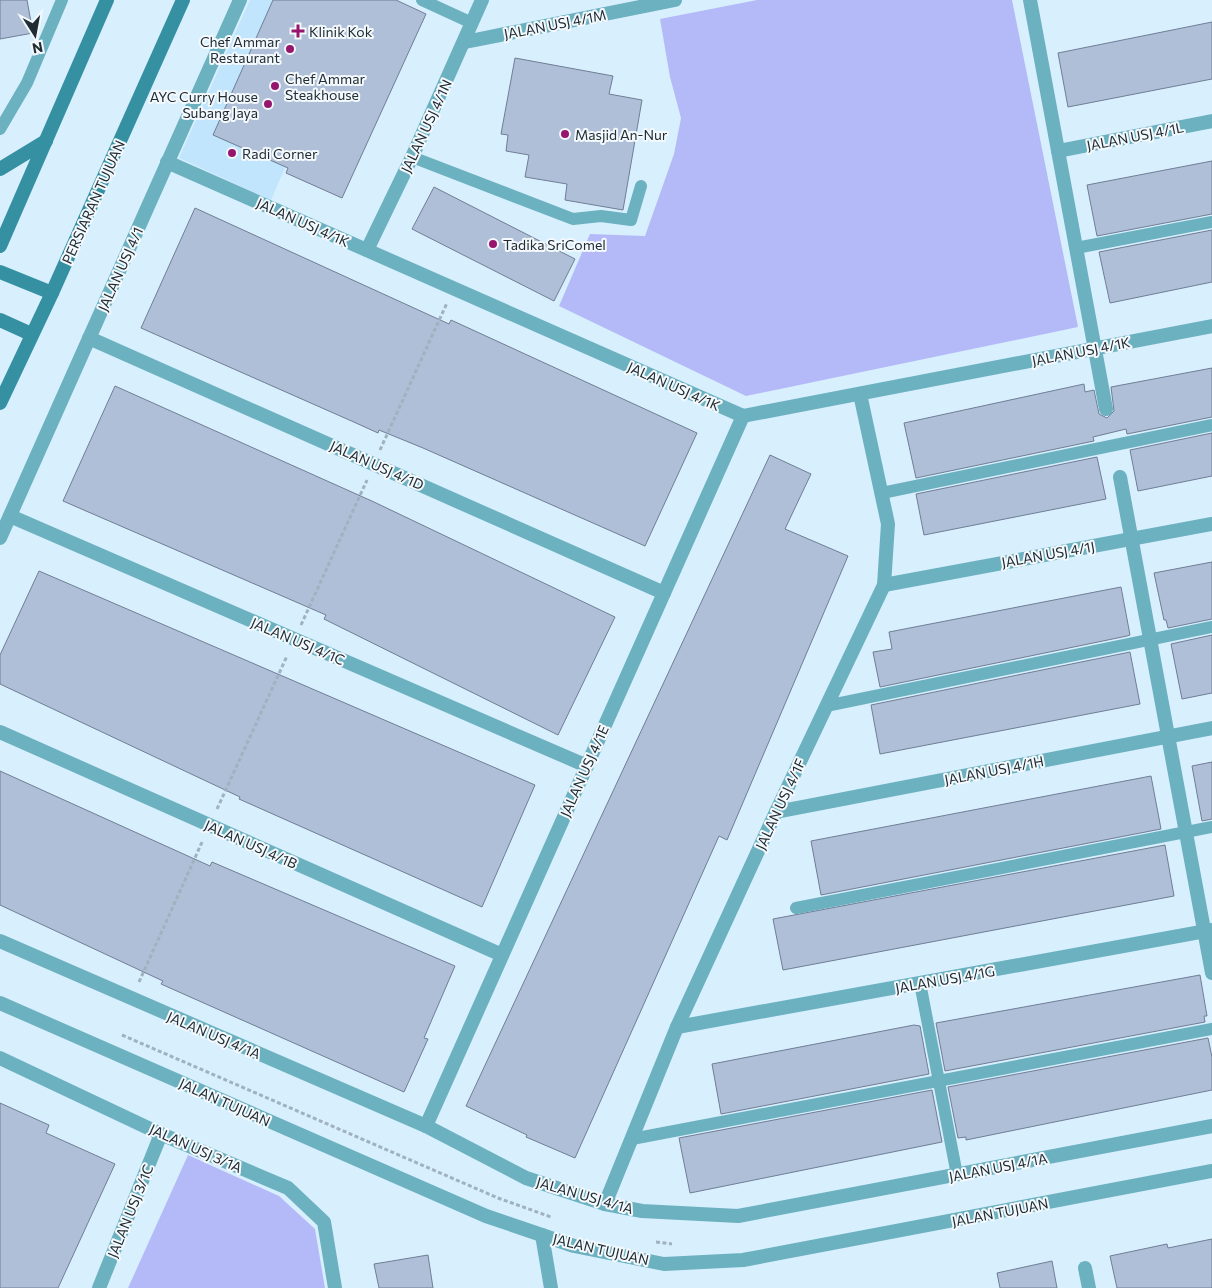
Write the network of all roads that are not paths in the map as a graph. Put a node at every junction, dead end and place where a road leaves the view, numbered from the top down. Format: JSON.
{"nodes":[{"id":1,"x":62,"y":0,"type":"edge"},
{"id":2,"x":107,"y":0,"type":"edge"},
{"id":3,"x":183,"y":0,"type":"edge"},
{"id":4,"x":240,"y":0,"type":"edge"},
{"id":5,"x":422,"y":0,"type":"edge"},
{"id":6,"x":675,"y":0,"type":"edge"},
{"id":7,"x":1030,"y":0,"type":"edge"},
{"id":8,"x":479,"y":1,"type":"edge"},
{"id":9,"x":472,"y":23,"type":"junction"},
{"id":10,"x":465,"y":42,"type":"junction"},
{"id":11,"x":1212,"y":121,"type":"edge"},
{"id":12,"x":0,"y":129,"type":"edge"},
{"id":13,"x":46,"y":141,"type":"junction"},
{"id":14,"x":1058,"y":151,"type":"junction"},
{"id":15,"x":412,"y":157,"type":"junction"},
{"id":16,"x":167,"y":162,"type":"junction"},
{"id":17,"x":0,"y":169,"type":"edge"},
{"id":18,"x":641,"y":186,"type":"dead end"},
{"id":19,"x":1212,"y":222,"type":"edge"},
{"id":20,"x":0,"y":246,"type":"edge"},
{"id":21,"x":1076,"y":248,"type":"junction"},
{"id":22,"x":367,"y":250,"type":"junction"},
{"id":23,"x":0,"y":272,"type":"edge"},
{"id":24,"x":52,"y":292,"type":"junction"},
{"id":25,"x":0,"y":320,"type":"edge"},
{"id":26,"x":1212,"y":326,"type":"edge"},
{"id":27,"x":31,"y":334,"type":"junction"},
{"id":28,"x":89,"y":338,"type":"junction"},
{"id":29,"x":1095,"y":348,"type":"junction"},
{"id":30,"x":860,"y":394,"type":"junction"},
{"id":31,"x":0,"y":403,"type":"edge"},
{"id":32,"x":1106,"y":409,"type":"dead end"},
{"id":33,"x":743,"y":416,"type":"junction"},
{"id":34,"x":1212,"y":424,"type":"edge"},
{"id":35,"x":1120,"y":477,"type":"dead end"},
{"id":36,"x":882,"y":493,"type":"junction"},
{"id":37,"x":10,"y":516,"type":"junction"},
{"id":38,"x":1212,"y":524,"type":"edge"},
{"id":39,"x":0,"y":538,"type":"edge"},
{"id":40,"x":1131,"y":539,"type":"junction"},
{"id":41,"x":884,"y":585,"type":"junction"},
{"id":42,"x":664,"y":593,"type":"junction"},
{"id":43,"x":1212,"y":627,"type":"edge"},
{"id":44,"x":1150,"y":640,"type":"junction"},
{"id":45,"x":826,"y":706,"type":"junction"},
{"id":46,"x":1212,"y":728,"type":"edge"},
{"id":47,"x":0,"y":732,"type":"edge"},
{"id":48,"x":1168,"y":737,"type":"junction"},
{"id":49,"x":587,"y":766,"type":"junction"},
{"id":50,"x":776,"y":812,"type":"junction"},
{"id":51,"x":1212,"y":827,"type":"edge"},
{"id":52,"x":1186,"y":832,"type":"junction"},
{"id":53,"x":796,"y":908,"type":"dead end"},
{"id":54,"x":1208,"y":931,"type":"edge"},
{"id":55,"x":0,"y":941,"type":"edge"},
{"id":56,"x":502,"y":955,"type":"junction"},
{"id":57,"x":1212,"y":973,"type":"edge"},
{"id":58,"x":920,"y":983,"type":"junction"},
{"id":59,"x":0,"y":1003,"type":"edge"},
{"id":60,"x":677,"y":1027,"type":"junction"},
{"id":61,"x":1212,"y":1029,"type":"edge"},
{"id":62,"x":0,"y":1058,"type":"edge"},
{"id":63,"x":939,"y":1081,"type":"junction"},
{"id":64,"x":426,"y":1126,"type":"junction"},
{"id":65,"x":1212,"y":1126,"type":"edge"},
{"id":66,"x":161,"y":1134,"type":"junction"},
{"id":67,"x":632,"y":1139,"type":"junction"},
{"id":68,"x":1212,"y":1172,"type":"edge"},
{"id":69,"x":957,"y":1175,"type":"junction"},
{"id":70,"x":604,"y":1204,"type":"junction"},
{"id":71,"x":542,"y":1235,"type":"junction"},
{"id":72,"x":1084,"y":1268,"type":"dead end"},
{"id":73,"x":100,"y":1288,"type":"edge"},
{"id":74,"x":335,"y":1288,"type":"edge"},
{"id":75,"x":551,"y":1288,"type":"edge"},
{"id":76,"x":1089,"y":1288,"type":"edge"}],
"edges":[{"from":1,"to":12,"type":"lane"},
{"from":2,"to":13,"type":"main road"},
{"from":3,"to":24,"type":"main road","name":"PERSIARAN TUJUAN"},
{"from":4,"to":16,"type":"street","name":"JALAN USJ 4/1"},
{"from":5,"to":9,"type":"lane"},
{"from":6,"to":10,"type":"street","name":"JALAN USJ 4/1M"},
{"from":7,"to":14,"type":"street"},
{"from":8,"to":9,"type":"street","name":"JALAN USJ 4/1N"},
{"from":9,"to":10,"type":"street","name":"JALAN USJ 4/1N"},
{"from":10,"to":15,"type":"street","name":"JALAN USJ 4/1N"},
{"from":11,"to":14,"type":"street","name":"JALAN USJ 4/1L"},
{"from":13,"to":17,"type":"main road"},
{"from":13,"to":20,"type":"main road"},
{"from":14,"to":21,"type":"street"},
{"from":15,"to":18,"type":"lane"},
{"from":15,"to":22,"type":"street","name":"JALAN USJ 4/1N"},
{"from":16,"to":22,"type":"street","name":"JALAN USJ 4/1K"},
{"from":16,"to":28,"type":"street","name":"JALAN USJ 4/1"},
{"from":19,"to":21,"type":"lane"},
{"from":21,"to":29,"type":"street"},
{"from":22,"to":33,"type":"street","name":"JALAN USJ 4/1K"},
{"from":23,"to":24,"type":"main road"},
{"from":24,"to":27,"type":"main road","name":"PERSIARAN TUJUAN"},
{"from":25,"to":27,"type":"main road"},
{"from":26,"to":29,"type":"street","name":"JALAN USJ 4/1K"},
{"from":27,"to":31,"type":"main road","name":"PERSIARAN TUJUAN"},
{"from":28,"to":37,"type":"street","name":"JALAN USJ 4/1"},
{"from":28,"to":42,"type":"street","name":"JALAN USJ 4/1D"},
{"from":29,"to":30,"type":"street","name":"JALAN USJ 4/1K"},
{"from":29,"to":32,"type":"street"},
{"from":30,"to":33,"type":"street","name":"JALAN USJ 4/1K"},
{"from":30,"to":36,"type":"street","name":"JALAN USJ 4/1F"},
{"from":33,"to":42,"type":"street","name":"JALAN USJ 4/1E"},
{"from":34,"to":36,"type":"lane"},
{"from":35,"to":40,"type":"street"},
{"from":36,"to":41,"type":"street","name":"JALAN USJ 4/1F"},
{"from":37,"to":39,"type":"street","name":"JALAN USJ 4/1"},
{"from":37,"to":49,"type":"street","name":"JALAN USJ 4/1C"},
{"from":38,"to":40,"type":"street","name":"JALAN USJ 4/1J"},
{"from":40,"to":41,"type":"street","name":"JALAN USJ 4/1J"},
{"from":40,"to":44,"type":"street"},
{"from":41,"to":45,"type":"street","name":"JALAN USJ 4/1F"},
{"from":42,"to":49,"type":"street","name":"JALAN USJ 4/1E"},
{"from":43,"to":44,"type":"lane"},
{"from":44,"to":45,"type":"lane"},
{"from":44,"to":48,"type":"street"},
{"from":45,"to":50,"type":"street","name":"JALAN USJ 4/1F"},
{"from":46,"to":48,"type":"street","name":"JALAN USJ 4/1H"},
{"from":47,"to":56,"type":"street","name":"JALAN USJ 4/1B"},
{"from":48,"to":50,"type":"street","name":"JALAN USJ 4/1H"},
{"from":48,"to":52,"type":"street"},
{"from":49,"to":56,"type":"street","name":"JALAN USJ 4/1E"},
{"from":50,"to":60,"type":"street","name":"JALAN USJ 4/1F"},
{"from":51,"to":52,"type":"lane"},
{"from":52,"to":53,"type":"lane"},
{"from":52,"to":54,"type":"street"},
{"from":54,"to":57,"type":"street"},
{"from":54,"to":58,"type":"street","name":"JALAN USJ 4/1G"},
{"from":55,"to":64,"type":"street","name":"JALAN USJ 4/1A"},
{"from":56,"to":64,"type":"street","name":"JALAN USJ 4/1E"},
{"from":58,"to":60,"type":"street","name":"JALAN USJ 4/1G"},
{"from":58,"to":63,"type":"lane"},
{"from":59,"to":71,"type":"street","name":"JALAN TUJUAN"},
{"from":60,"to":67,"type":"street","name":"JALAN USJ 4/1F"},
{"from":61,"to":63,"type":"lane"},
{"from":62,"to":66,"type":"street","name":"JALAN USJ 3/1A"},
{"from":63,"to":67,"type":"lane"},
{"from":63,"to":69,"type":"lane"},
{"from":64,"to":70,"type":"street","name":"JALAN USJ 4/1A"},
{"from":65,"to":69,"type":"street","name":"JALAN USJ 4/1A"},
{"from":66,"to":73,"type":"street","name":"JALAN USJ 3/1C"},
{"from":66,"to":74,"type":"street","name":"JALAN USJ 3/1A"},
{"from":67,"to":70,"type":"street","name":"JALAN USJ 4/1F"},
{"from":68,"to":71,"type":"street","name":"JALAN TUJUAN"},
{"from":69,"to":70,"type":"street","name":"JALAN USJ 4/1A"},
{"from":71,"to":75,"type":"street"},
{"from":72,"to":76,"type":"street"}]}
